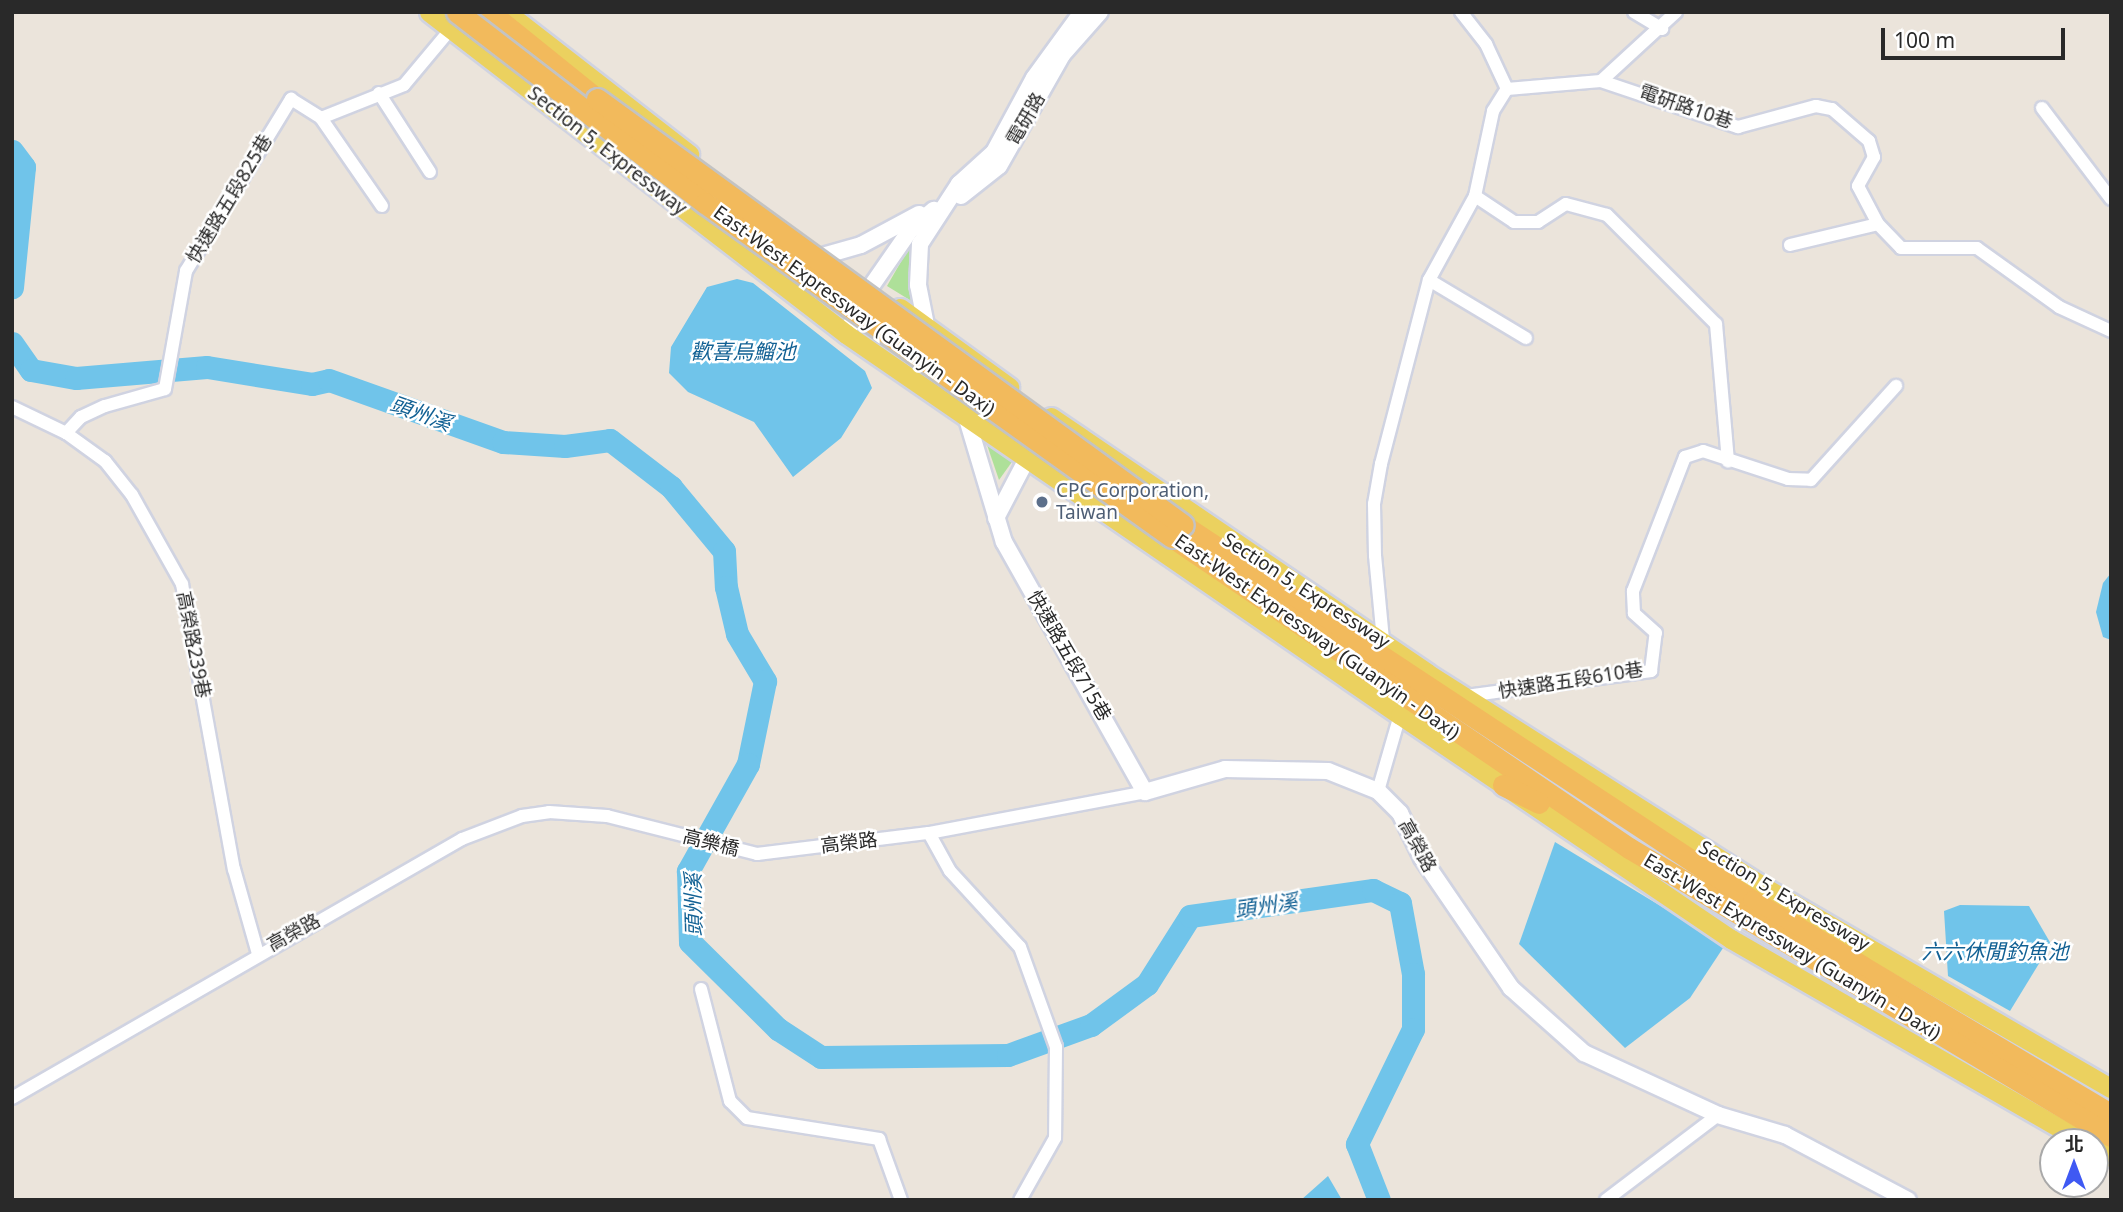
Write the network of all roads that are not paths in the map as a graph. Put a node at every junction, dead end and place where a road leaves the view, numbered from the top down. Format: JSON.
{"nodes":[{"id":1,"x":429,"y":12,"type":"edge"},
{"id":2,"x":489,"y":12,"type":"edge"},
{"id":3,"x":506,"y":12,"type":"edge"},
{"id":4,"x":1082,"y":12,"type":"edge"},
{"id":5,"x":1100,"y":12,"type":"edge"},
{"id":6,"x":1461,"y":12,"type":"edge"},
{"id":7,"x":1634,"y":12,"type":"edge"},
{"id":8,"x":1676,"y":12,"type":"edge"},
{"id":9,"x":454,"y":21,"type":"edge"},
{"id":10,"x":1662,"y":29,"type":"junction"},
{"id":11,"x":1601,"y":81,"type":"junction"},
{"id":12,"x":1507,"y":89,"type":"junction"},
{"id":13,"x":379,"y":93,"type":"junction"},
{"id":14,"x":2042,"y":108,"type":"dead end"},
{"id":15,"x":321,"y":118,"type":"junction"},
{"id":16,"x":430,"y":172,"type":"dead end"},
{"id":17,"x":1475,"y":196,"type":"junction"},
{"id":18,"x":949,"y":197,"type":"junction"},
{"id":19,"x":2111,"y":199,"type":"edge"},
{"id":20,"x":382,"y":206,"type":"dead end"},
{"id":21,"x":939,"y":212,"type":"junction"},
{"id":22,"x":1878,"y":223,"type":"junction"},
{"id":23,"x":1790,"y":245,"type":"dead end"},
{"id":24,"x":826,"y":256,"type":"junction"},
{"id":25,"x":1429,"y":280,"type":"junction"},
{"id":26,"x":870,"y":288,"type":"junction"},
{"id":27,"x":926,"y":325,"type":"junction"},
{"id":28,"x":2111,"y":331,"type":"edge"},
{"id":29,"x":846,"y":334,"type":"junction"},
{"id":30,"x":1526,"y":338,"type":"dead end"},
{"id":31,"x":1896,"y":386,"type":"dead end"},
{"id":32,"x":12,"y":407,"type":"edge"},
{"id":33,"x":1050,"y":416,"type":"junction"},
{"id":34,"x":967,"y":419,"type":"junction"},
{"id":35,"x":66,"y":433,"type":"junction"},
{"id":36,"x":1027,"y":457,"type":"junction"},
{"id":37,"x":1728,"y":461,"type":"junction"},
{"id":38,"x":996,"y":518,"type":"junction"},
{"id":39,"x":1383,"y":640,"type":"junction"},
{"id":40,"x":1466,"y":696,"type":"junction"},
{"id":41,"x":1400,"y":715,"type":"junction"},
{"id":42,"x":1544,"y":746,"type":"junction"},
{"id":43,"x":1503,"y":785,"type":"junction"},
{"id":44,"x":1378,"y":791,"type":"junction"},
{"id":45,"x":1145,"y":792,"type":"junction"},
{"id":46,"x":673,"y":833,"type":"joint"},
{"id":47,"x":929,"y":833,"type":"junction"},
{"id":48,"x":1655,"y":836,"type":"junction"},
{"id":49,"x":1629,"y":848,"type":"junction"},
{"id":50,"x":750,"y":852,"type":"joint"},
{"id":51,"x":258,"y":954,"type":"junction"},
{"id":52,"x":701,"y":989,"type":"dead end"},
{"id":53,"x":2111,"y":1088,"type":"edge"},
{"id":54,"x":12,"y":1098,"type":"edge"},
{"id":55,"x":2111,"y":1114,"type":"edge"},
{"id":56,"x":1718,"y":1115,"type":"junction"},
{"id":57,"x":2060,"y":1128,"type":"edge"},
{"id":58,"x":2111,"y":1136,"type":"edge"},
{"id":59,"x":901,"y":1200,"type":"edge"},
{"id":60,"x":1020,"y":1200,"type":"edge"},
{"id":61,"x":1606,"y":1200,"type":"edge"},
{"id":62,"x":1908,"y":1200,"type":"edge"}],
"edges":[{"from":1,"to":9,"type":"main road","name":"Section 5, Expressway"},
{"from":2,"to":48,"type":"highway","name":"East-West Expressway (Guanyin - Daxi)","bridge":true},
{"from":3,"to":24,"type":"main road","name":"Section 5, Expressway"},
{"from":4,"to":18,"type":"street"},
{"from":5,"to":21,"type":"street","name":"電研路"},
{"from":6,"to":12,"type":"street"},
{"from":7,"to":10,"type":"street"},
{"from":8,"to":10,"type":"street"},
{"from":9,"to":13,"type":"street"},
{"from":9,"to":29,"type":"main road","name":"Section 5, Expressway"},
{"from":9,"to":49,"type":"highway","name":"East-West Expressway (Guanyin - Daxi)","bridge":true},
{"from":10,"to":11,"type":"street"},
{"from":11,"to":12,"type":"street","name":"電研路10巷"},
{"from":11,"to":22,"type":"street","name":"電研路10巷"},
{"from":12,"to":17,"type":"street"},
{"from":13,"to":15,"type":"street"},
{"from":13,"to":16,"type":"street"},
{"from":14,"to":19,"type":"street"},
{"from":15,"to":20,"type":"street"},
{"from":15,"to":35,"type":"street","name":"快速路五段825巷"},
{"from":17,"to":25,"type":"street"},
{"from":17,"to":37,"type":"street"},
{"from":18,"to":21,"type":"street"},
{"from":18,"to":24,"type":"street"},
{"from":18,"to":26,"type":"street"},
{"from":21,"to":27,"type":"street"},
{"from":22,"to":23,"type":"street"},
{"from":22,"to":28,"type":"street","name":"電研路10巷"},
{"from":24,"to":26,"type":"main road","name":"Section 5, Expressway"},
{"from":25,"to":30,"type":"street"},
{"from":25,"to":39,"type":"street"},
{"from":26,"to":27,"type":"main road","name":"Section 5, Expressway"},
{"from":26,"to":29,"type":"street"},
{"from":27,"to":33,"type":"main road","name":"Section 5, Expressway"},
{"from":29,"to":34,"type":"main road","name":"Section 5, Expressway"},
{"from":31,"to":37,"type":"street"},
{"from":32,"to":35,"type":"street","name":"高榮路239巷"},
{"from":33,"to":36,"type":"street"},
{"from":33,"to":39,"type":"main road","name":"Section 5, Expressway"},
{"from":34,"to":36,"type":"main road","name":"Section 5, Expressway"},
{"from":34,"to":38,"type":"street","name":"快速路五段715巷"},
{"from":35,"to":51,"type":"street","name":"高榮路239巷"},
{"from":36,"to":38,"type":"street"},
{"from":36,"to":41,"type":"main road","name":"Section 5, Expressway"},
{"from":37,"to":40,"type":"street","name":"快速路五段610巷"},
{"from":38,"to":45,"type":"street","name":"快速路五段715巷"},
{"from":39,"to":40,"type":"main road","name":"Section 5, Expressway"},
{"from":40,"to":42,"type":"main road","name":"Section 5, Expressway"},
{"from":41,"to":43,"type":"main road","name":"Section 5, Expressway"},
{"from":41,"to":44,"type":"street"},
{"from":42,"to":48,"type":"highway"},
{"from":42,"to":53,"type":"main road","name":"Section 5, Expressway"},
{"from":43,"to":49,"type":"highway"},
{"from":43,"to":57,"type":"main road","name":"Section 5, Expressway"},
{"from":44,"to":45,"type":"street","name":"高榮路"},
{"from":44,"to":56,"type":"street","name":"高榮路"},
{"from":45,"to":47,"type":"street","name":"高榮路"},
{"from":46,"to":50,"type":"street","name":"高樂橋"},
{"from":46,"to":51,"type":"street","name":"高榮路"},
{"from":47,"to":50,"type":"street","name":"高榮路"},
{"from":47,"to":60,"type":"street"},
{"from":48,"to":55,"type":"highway","name":"East-West Expressway (Guanyin - Daxi)"},
{"from":49,"to":58,"type":"highway","name":"East-West Expressway (Guanyin - Daxi)"},
{"from":51,"to":54,"type":"street","name":"高榮路"},
{"from":52,"to":59,"type":"street"},
{"from":56,"to":61,"type":"street"},
{"from":56,"to":62,"type":"street","name":"高榮路"}]}
